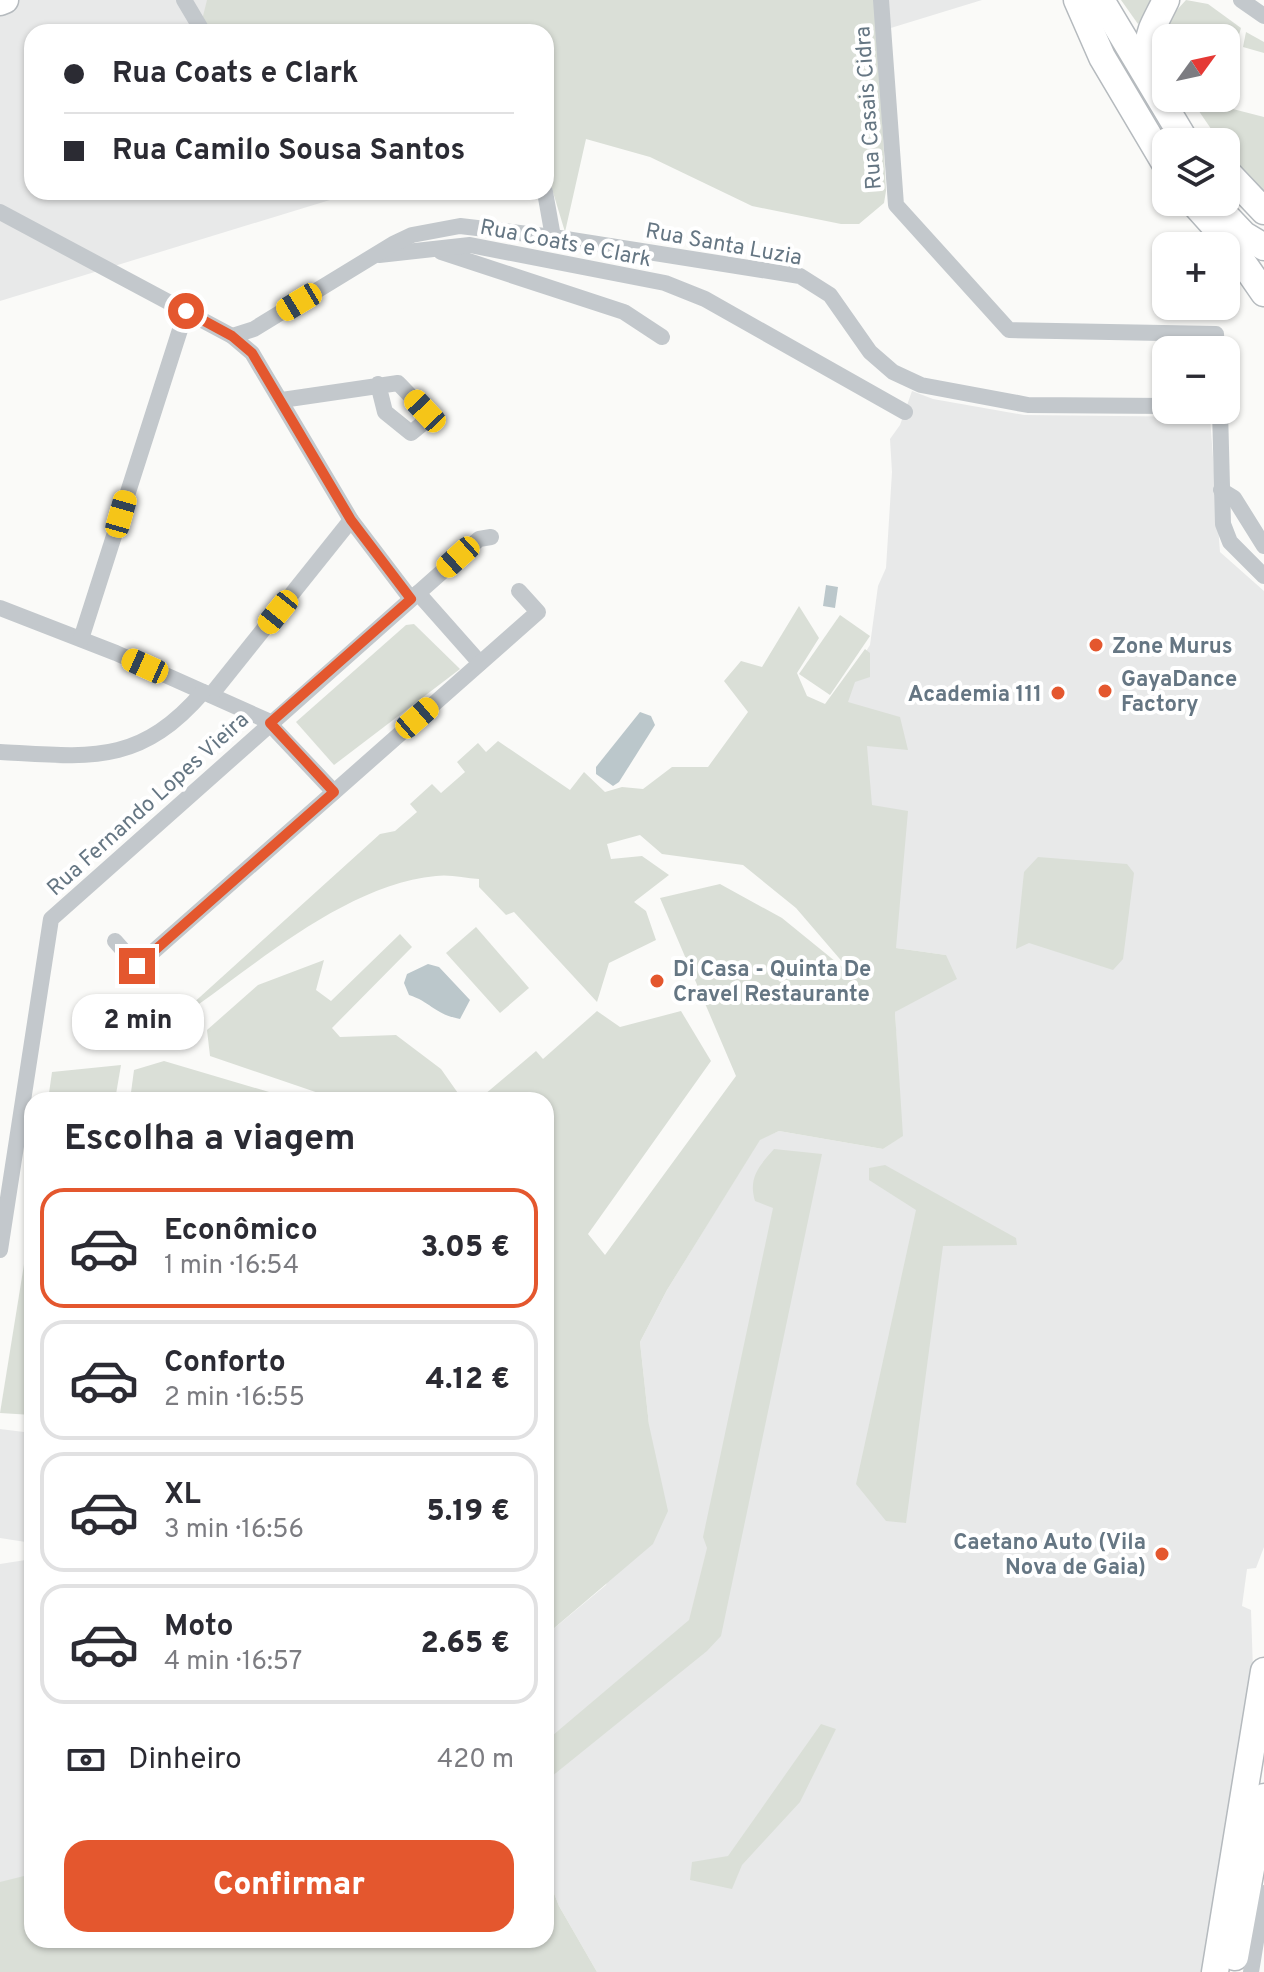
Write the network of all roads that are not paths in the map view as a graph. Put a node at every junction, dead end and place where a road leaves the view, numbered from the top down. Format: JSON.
{"nodes":[{"id":1,"x":184,"y":0,"type":"edge"},
{"id":2,"x":881,"y":0,"type":"edge"},
{"id":3,"x":1077,"y":0,"type":"edge"},
{"id":4,"x":1085,"y":0,"type":"edge"},
{"id":5,"x":1101,"y":0,"type":"edge"},
{"id":6,"x":1108,"y":0,"type":"edge"},
{"id":7,"x":1166,"y":0,"type":"edge"},
{"id":8,"x":1241,"y":0,"type":"edge"},
{"id":9,"x":1264,"y":16,"type":"edge"},
{"id":10,"x":198,"y":24,"type":"edge"},
{"id":11,"x":1152,"y":51,"type":"edge"},
{"id":12,"x":1152,"y":64,"type":"edge"},
{"id":13,"x":1161,"y":128,"type":"edge"},
{"id":14,"x":1178,"y":128,"type":"edge"},
{"id":15,"x":1152,"y":141,"type":"edge"},
{"id":16,"x":1240,"y":186,"type":"edge"},
{"id":17,"x":546,"y":200,"type":"edge"},
{"id":18,"x":1264,"y":211,"type":"edge"},
{"id":19,"x":0,"y":212,"type":"edge"},
{"id":20,"x":1240,"y":214,"type":"edge"},
{"id":21,"x":1206,"y":216,"type":"edge"},
{"id":22,"x":1227,"y":216,"type":"edge"},
{"id":23,"x":1220,"y":232,"type":"edge"},
{"id":24,"x":1264,"y":233,"type":"edge"},
{"id":25,"x":553,"y":237,"type":"junction"},
{"id":26,"x":1264,"y":247,"type":"edge"},
{"id":27,"x":435,"y":250,"type":"junction"},
{"id":28,"x":1240,"y":250,"type":"edge"},
{"id":29,"x":379,"y":255,"type":"junction"},
{"id":30,"x":1240,"y":258,"type":"edge"},
{"id":31,"x":1264,"y":268,"type":"edge"},
{"id":32,"x":1264,"y":293,"type":"edge"},
{"id":33,"x":186,"y":311,"type":"junction"},
{"id":34,"x":232,"y":336,"type":"junction"},
{"id":35,"x":1216,"y":336,"type":"edge"},
{"id":36,"x":662,"y":337,"type":"dead end"},
{"id":37,"x":378,"y":384,"type":"dead end"},
{"id":38,"x":282,"y":400,"type":"junction"},
{"id":39,"x":1152,"y":406,"type":"edge"},
{"id":40,"x":905,"y":412,"type":"dead end"},
{"id":41,"x":1220,"y":424,"type":"edge"},
{"id":42,"x":1221,"y":490,"type":"junction"},
{"id":43,"x":351,"y":520,"type":"junction"},
{"id":44,"x":491,"y":537,"type":"dead end"},
{"id":45,"x":1264,"y":546,"type":"edge"},
{"id":46,"x":1264,"y":576,"type":"edge"},
{"id":47,"x":519,"y":591,"type":"dead end"},
{"id":48,"x":415,"y":596,"type":"junction"},
{"id":49,"x":0,"y":608,"type":"edge"},
{"id":50,"x":81,"y":639,"type":"junction"},
{"id":51,"x":480,"y":663,"type":"junction"},
{"id":52,"x":207,"y":694,"type":"junction"},
{"id":53,"x":270,"y":723,"type":"junction"},
{"id":54,"x":0,"y":752,"type":"edge"},
{"id":55,"x":334,"y":792,"type":"junction"},
{"id":56,"x":115,"y":941,"type":"dead end"},
{"id":57,"x":26,"y":1092,"type":"edge"},
{"id":58,"x":24,"y":1103,"type":"edge"},
{"id":59,"x":1,"y":1239,"type":"edge"},
{"id":60,"x":1264,"y":1671,"type":"edge"},
{"id":61,"x":1264,"y":1797,"type":"edge"},
{"id":62,"x":1254,"y":1828,"type":"edge"},
{"id":63,"x":1264,"y":1893,"type":"edge"},
{"id":64,"x":1215,"y":1972,"type":"edge"},
{"id":65,"x":1232,"y":1972,"type":"edge"},
{"id":66,"x":1251,"y":1972,"type":"edge"}],
"edges":[{"from":1,"to":10,"type":"street"},
{"from":2,"to":35,"type":"street","name":"Rua Casais Cidra"},
{"from":3,"to":15,"type":"main road"},
{"from":4,"to":13,"type":"main road"},
{"from":5,"to":14,"type":"main road"},
{"from":6,"to":12,"type":"main road"},
{"from":7,"to":11,"type":"main road"},
{"from":8,"to":9,"type":"street"},
{"from":16,"to":18,"type":"main road"},
{"from":17,"to":25,"type":"street"},
{"from":19,"to":33,"type":"street"},
{"from":20,"to":24,"type":"main road"},
{"from":21,"to":23,"type":"main road"},
{"from":22,"to":26,"type":"main road"},
{"from":25,"to":29,"type":"street","name":"Rua Santa Luzia"},
{"from":25,"to":39,"type":"street","name":"Rua Santa Luzia"},
{"from":27,"to":29,"type":"street","name":"Rua Coats e Clark"},
{"from":27,"to":36,"type":"street"},
{"from":27,"to":40,"type":"street","name":"Rua Coats e Clark"},
{"from":28,"to":31,"type":"main road"},
{"from":29,"to":34,"type":"street","name":"Rua Coats e Clark"},
{"from":30,"to":32,"type":"main road"},
{"from":33,"to":34,"type":"street"},
{"from":33,"to":50,"type":"street"},
{"from":34,"to":38,"type":"street"},
{"from":37,"to":38,"type":"street"},
{"from":38,"to":43,"type":"street"},
{"from":41,"to":42,"type":"street"},
{"from":42,"to":45,"type":"street"},
{"from":42,"to":46,"type":"street"},
{"from":43,"to":48,"type":"street"},
{"from":43,"to":52,"type":"street"},
{"from":44,"to":48,"type":"street","name":"Rua Fernando Lopes Vieira"},
{"from":47,"to":51,"type":"street"},
{"from":48,"to":51,"type":"street"},
{"from":48,"to":53,"type":"street","name":"Rua Fernando Lopes Vieira"},
{"from":49,"to":50,"type":"street"},
{"from":50,"to":52,"type":"street"},
{"from":51,"to":55,"type":"street"},
{"from":52,"to":53,"type":"street"},
{"from":52,"to":54,"type":"street"},
{"from":53,"to":55,"type":"street"},
{"from":53,"to":57,"type":"street","name":"Rua Fernando Lopes Vieira"},
{"from":55,"to":56,"type":"street"},
{"from":58,"to":59,"type":"street","name":"Rua Fernando Lopes Vieira"},
{"from":60,"to":62,"type":"main road"},
{"from":61,"to":62,"type":"main road"},
{"from":62,"to":64,"type":"main road"},
{"from":62,"to":65,"type":"main road"},
{"from":63,"to":66,"type":"street"}]}
